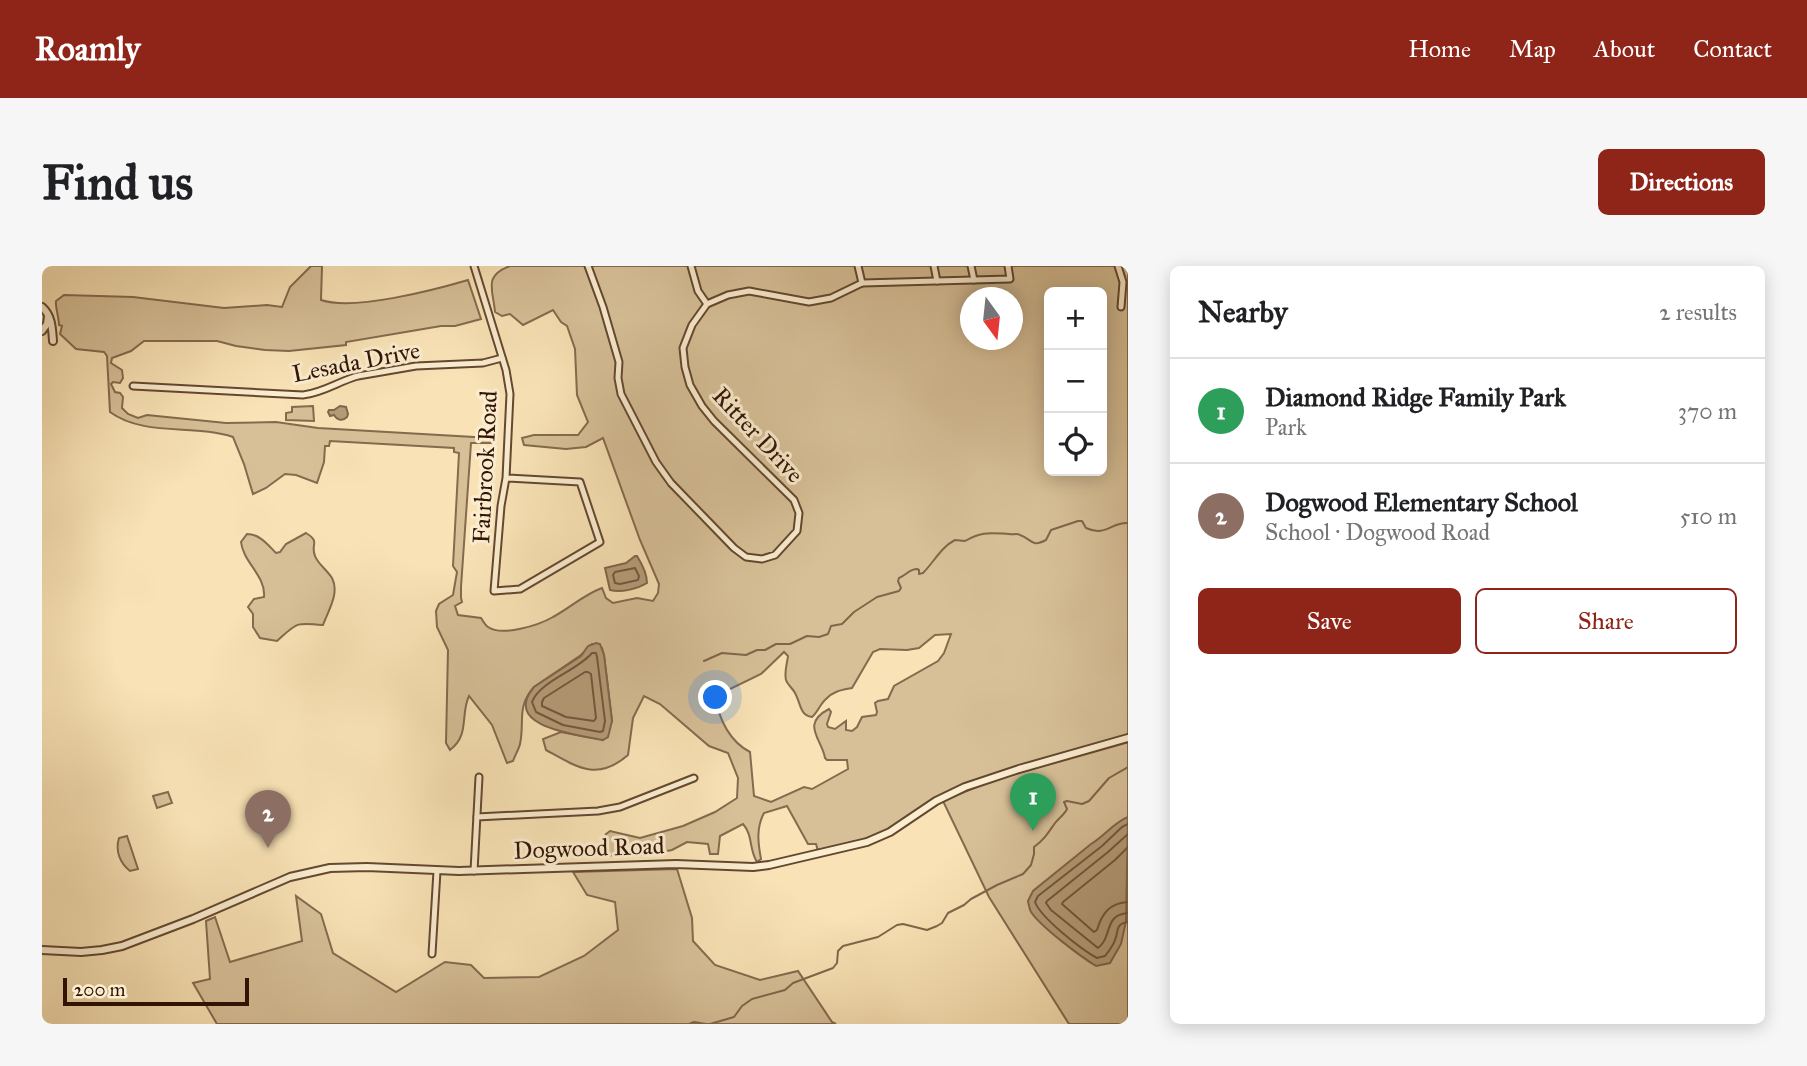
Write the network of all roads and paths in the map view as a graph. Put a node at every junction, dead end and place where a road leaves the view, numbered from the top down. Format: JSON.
{"nodes":[{"id":1,"x":474,"y":266,"type":"edge"},
{"id":2,"x":588,"y":266,"type":"edge"},
{"id":3,"x":691,"y":266,"type":"edge"},
{"id":4,"x":858,"y":266,"type":"edge"},
{"id":5,"x":934,"y":266,"type":"edge"},
{"id":6,"x":971,"y":266,"type":"edge"},
{"id":7,"x":1008,"y":266,"type":"edge"},
{"id":8,"x":1118,"y":266,"type":"edge"},
{"id":9,"x":974,"y":280,"type":"junction"},
{"id":10,"x":937,"y":281,"type":"junction"},
{"id":11,"x":862,"y":283,"type":"junction"},
{"id":12,"x":1126,"y":287,"type":"edge"},
{"id":13,"x":707,"y":304,"type":"junction"},
{"id":14,"x":42,"y":307,"type":"edge"},
{"id":15,"x":1121,"y":307,"type":"dead end"},
{"id":16,"x":48,"y":314,"type":"junction"},
{"id":17,"x":42,"y":331,"type":"edge"},
{"id":18,"x":53,"y":341,"type":"dead end"},
{"id":19,"x":502,"y":358,"type":"junction"},
{"id":20,"x":133,"y":386,"type":"dead end"},
{"id":21,"x":506,"y":478,"type":"junction"},
{"id":22,"x":1128,"y":738,"type":"edge"},
{"id":23,"x":479,"y":777,"type":"dead end"},
{"id":24,"x":694,"y":778,"type":"dead end"},
{"id":25,"x":477,"y":817,"type":"junction"},
{"id":26,"x":437,"y":871,"type":"junction"},
{"id":27,"x":474,"y":871,"type":"junction"},
{"id":28,"x":42,"y":950,"type":"edge"},
{"id":29,"x":432,"y":954,"type":"dead end"}],
"edges":[{"from":1,"to":19,"type":"street","name":"Fairbrook Road"},
{"from":2,"to":13,"type":"street","name":"Ritter Drive"},
{"from":3,"to":13,"type":"street"},
{"from":4,"to":11,"type":"street"},
{"from":5,"to":10,"type":"street"},
{"from":6,"to":9,"type":"street"},
{"from":7,"to":9,"type":"street"},
{"from":8,"to":12,"type":"street"},
{"from":9,"to":10,"type":"street"},
{"from":10,"to":11,"type":"street"},
{"from":11,"to":13,"type":"street"},
{"from":12,"to":15,"type":"street"},
{"from":14,"to":16,"type":"street"},
{"from":16,"to":17,"type":"street"},
{"from":16,"to":18,"type":"street"},
{"from":19,"to":20,"type":"street","name":"Lesada Drive"},
{"from":19,"to":21,"type":"street","name":"Fairbrook Road"},
{"from":21,"to":21,"type":"street","name":"Fairbrook Road"},
{"from":22,"to":27,"type":"street","name":"Dogwood Road"},
{"from":23,"to":25,"type":"street"},
{"from":24,"to":25,"type":"street"},
{"from":25,"to":27,"type":"street"},
{"from":26,"to":27,"type":"street","name":"Dogwood Road"},
{"from":26,"to":28,"type":"street","name":"Dogwood Road"},
{"from":26,"to":29,"type":"street"}]}
